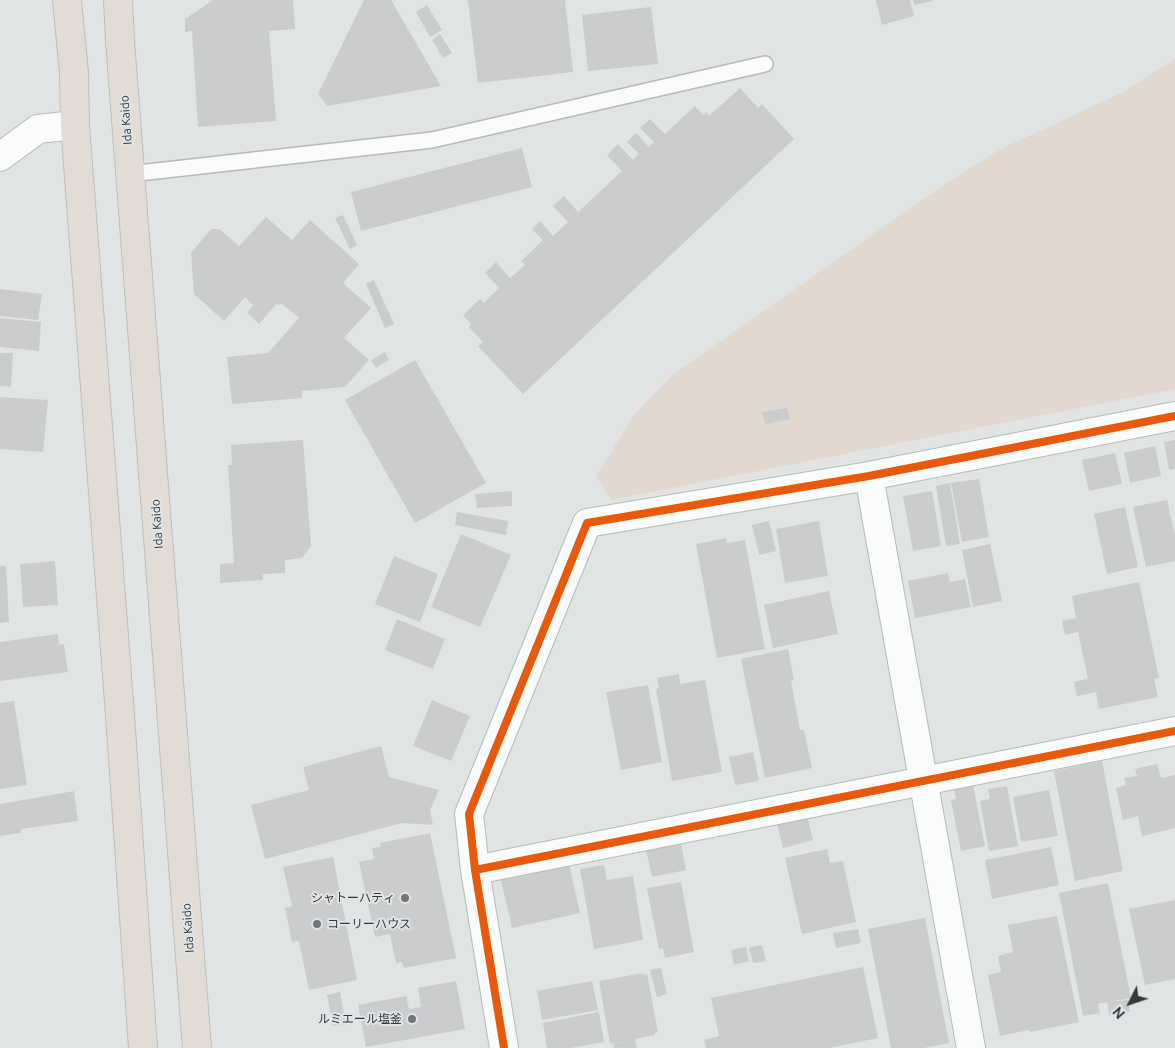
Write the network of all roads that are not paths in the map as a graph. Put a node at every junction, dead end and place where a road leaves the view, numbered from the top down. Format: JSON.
{"nodes":[{"id":1,"x":68,"y":0,"type":"edge"},
{"id":2,"x":118,"y":0,"type":"edge"},
{"id":3,"x":765,"y":64,"type":"dead end"},
{"id":4,"x":75,"y":125,"type":"junction"},
{"id":5,"x":0,"y":157,"type":"edge"},
{"id":6,"x":130,"y":174,"type":"junction"},
{"id":7,"x":1175,"y":416,"type":"edge"},
{"id":8,"x":868,"y":476,"type":"junction"},
{"id":9,"x":1175,"y":731,"type":"edge"},
{"id":10,"x":923,"y":781,"type":"junction"},
{"id":11,"x":475,"y":870,"type":"junction"},
{"id":12,"x":143,"y":1048,"type":"edge"},
{"id":13,"x":197,"y":1048,"type":"edge"},
{"id":14,"x":504,"y":1048,"type":"edge"},
{"id":15,"x":971,"y":1048,"type":"edge"}],
"edges":[{"from":1,"to":4,"type":"highway"},
{"from":2,"to":6,"type":"highway","name":"Ida Kaido"},
{"from":3,"to":6,"type":"lane"},
{"from":4,"to":5,"type":"street"},
{"from":4,"to":12,"type":"highway"},
{"from":6,"to":13,"type":"highway","name":"Ida Kaido"},
{"from":7,"to":8,"type":"street"},
{"from":8,"to":10,"type":"street"},
{"from":8,"to":11,"type":"street"},
{"from":9,"to":10,"type":"street"},
{"from":10,"to":11,"type":"street"},
{"from":10,"to":15,"type":"street"},
{"from":11,"to":14,"type":"street"}]}
